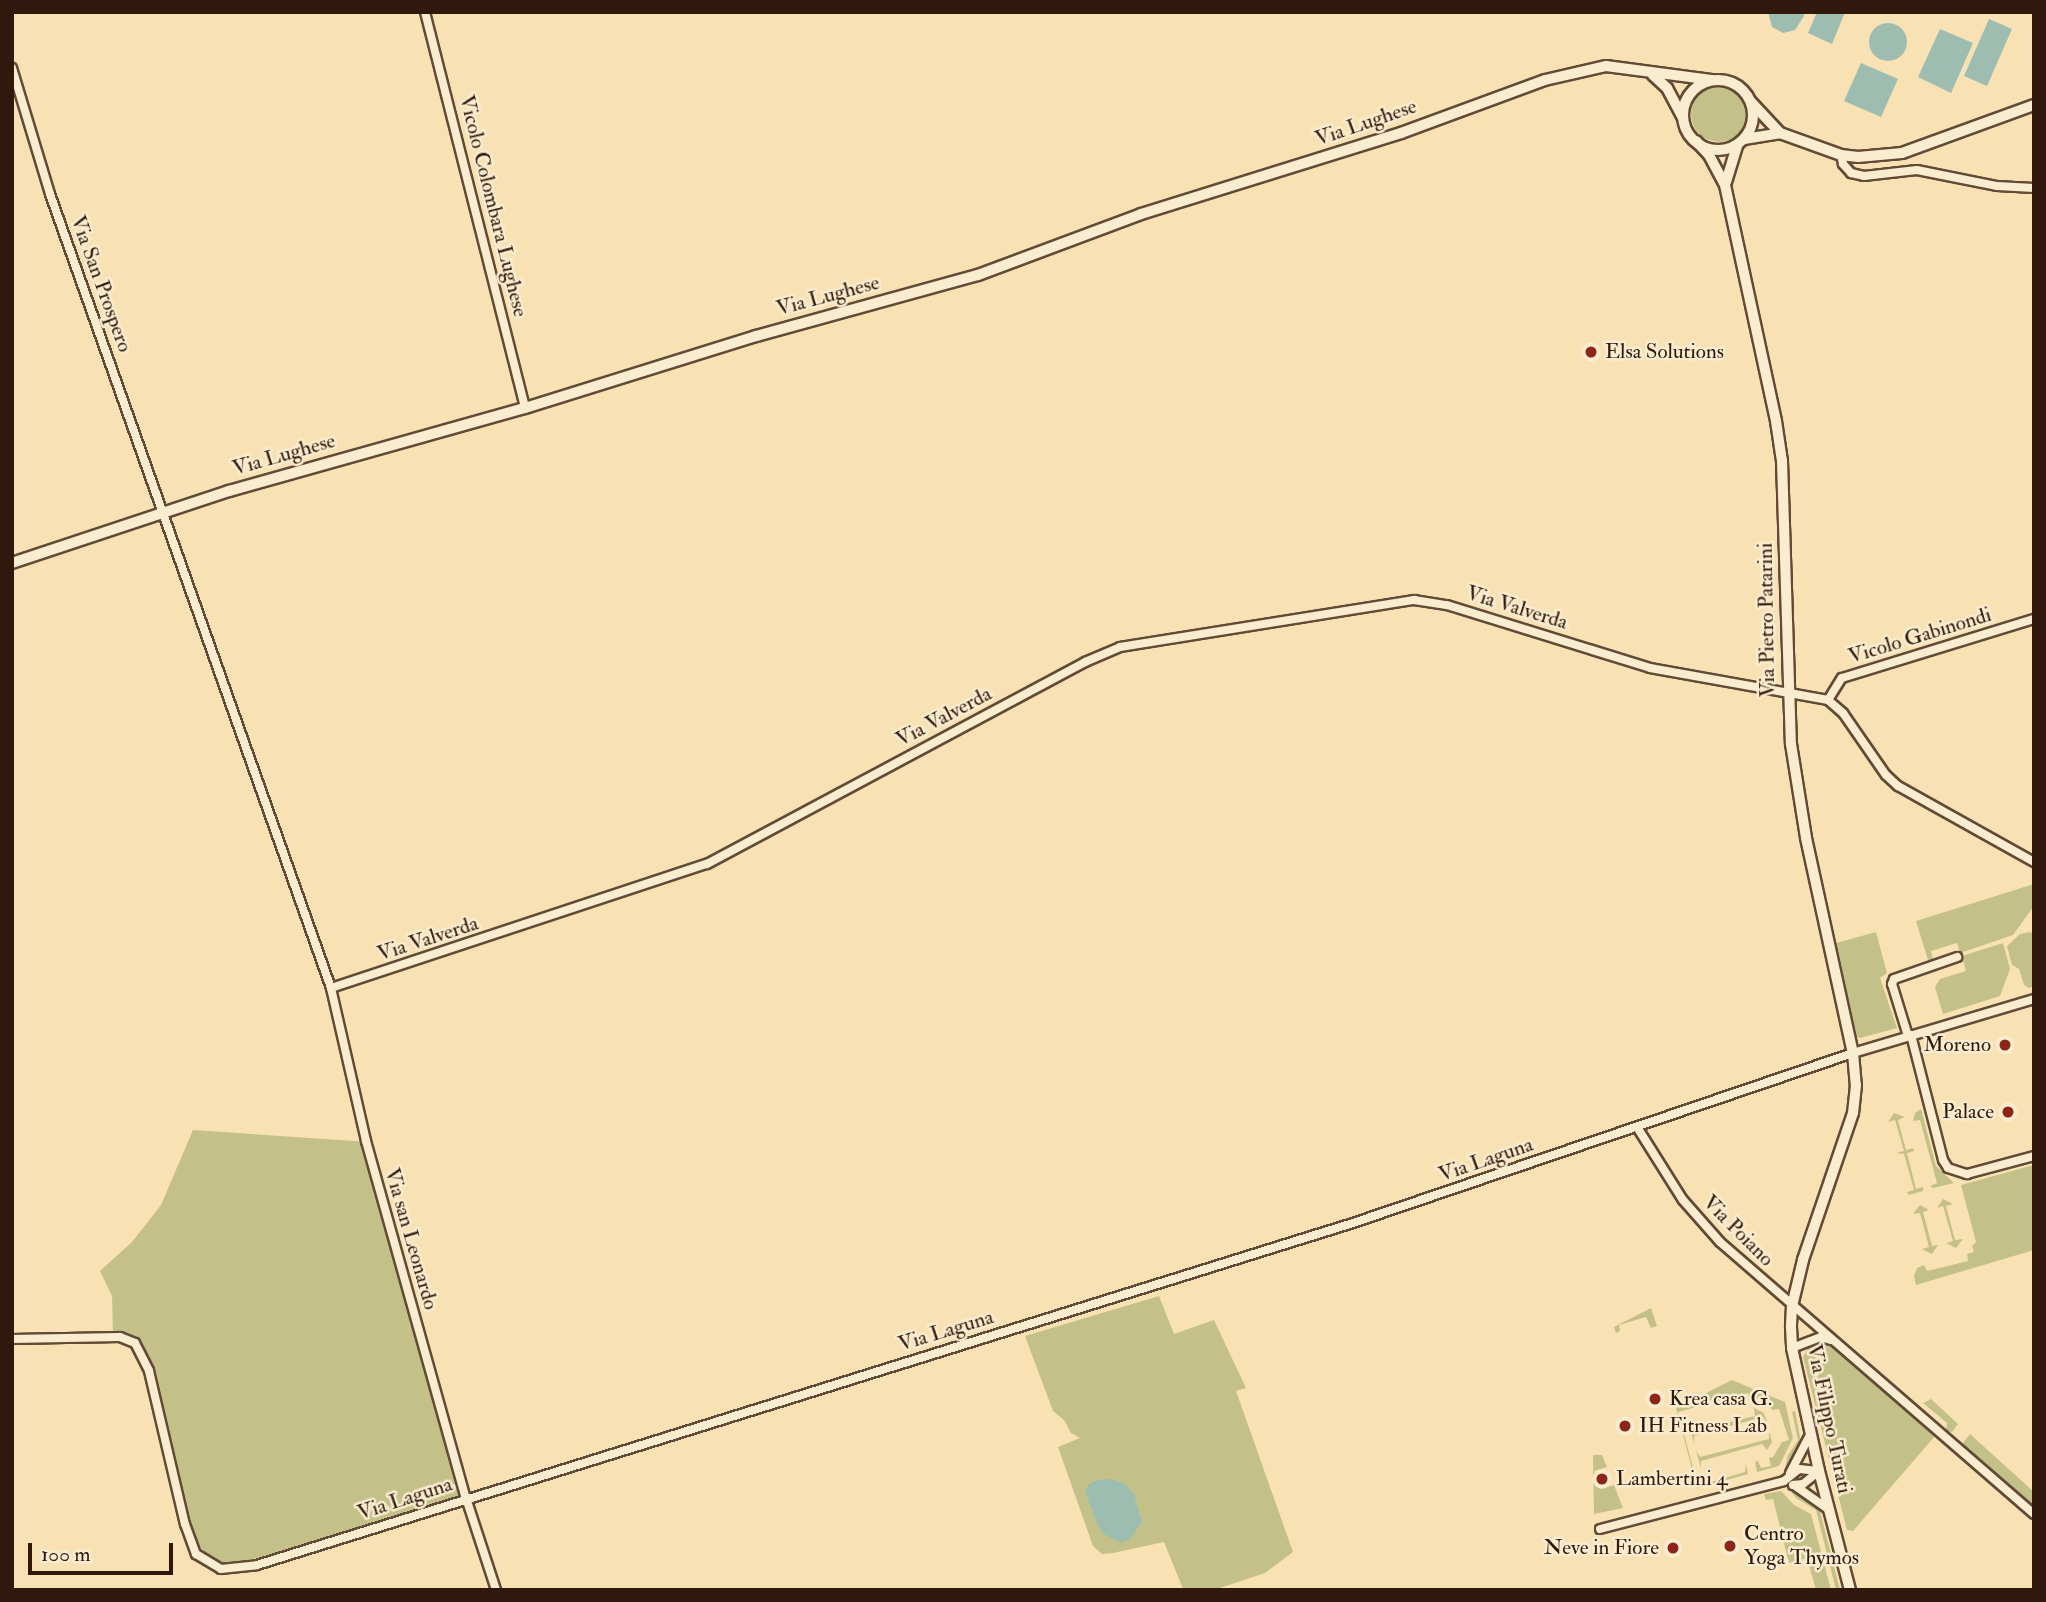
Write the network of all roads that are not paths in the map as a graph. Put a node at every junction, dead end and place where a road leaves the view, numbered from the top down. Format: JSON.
{"nodes":[{"id":1,"x":425,"y":12,"type":"edge"},
{"id":2,"x":12,"y":68,"type":"edge"},
{"id":3,"x":1651,"y":73,"type":"junction"},
{"id":4,"x":1713,"y":80,"type":"junction"},
{"id":5,"x":1751,"y":102,"type":"junction"},
{"id":6,"x":2034,"y":105,"type":"edge"},
{"id":7,"x":1684,"y":121,"type":"junction"},
{"id":8,"x":1780,"y":133,"type":"junction"},
{"id":9,"x":1696,"y":141,"type":"junction"},
{"id":10,"x":1740,"y":142,"type":"junction"},
{"id":11,"x":1840,"y":155,"type":"junction"},
{"id":12,"x":1726,"y":185,"type":"junction"},
{"id":13,"x":2034,"y":188,"type":"edge"},
{"id":14,"x":525,"y":408,"type":"junction"},
{"id":15,"x":163,"y":510,"type":"junction"},
{"id":16,"x":12,"y":563,"type":"edge"},
{"id":17,"x":2034,"y":619,"type":"edge"},
{"id":18,"x":1788,"y":695,"type":"junction"},
{"id":19,"x":1828,"y":700,"type":"junction"},
{"id":20,"x":2034,"y":862,"type":"edge"},
{"id":21,"x":1956,"y":957,"type":"dead end"},
{"id":22,"x":331,"y":988,"type":"junction"},
{"id":23,"x":2034,"y":999,"type":"edge"},
{"id":24,"x":1909,"y":1036,"type":"junction"},
{"id":25,"x":1853,"y":1053,"type":"junction"},
{"id":26,"x":1637,"y":1127,"type":"junction"},
{"id":27,"x":2034,"y":1156,"type":"edge"},
{"id":28,"x":1792,"y":1306,"type":"junction"},
{"id":29,"x":12,"y":1339,"type":"edge"},
{"id":30,"x":1835,"y":1341,"type":"junction"},
{"id":31,"x":1792,"y":1348,"type":"junction"},
{"id":32,"x":1811,"y":1433,"type":"junction"},
{"id":33,"x":1819,"y":1471,"type":"junction"},
{"id":34,"x":1790,"y":1473,"type":"junction"},
{"id":35,"x":1784,"y":1481,"type":"junction"},
{"id":36,"x":1794,"y":1485,"type":"junction"},
{"id":37,"x":466,"y":1498,"type":"junction"},
{"id":38,"x":1829,"y":1509,"type":"junction"},
{"id":39,"x":2034,"y":1514,"type":"edge"},
{"id":40,"x":1600,"y":1529,"type":"dead end"},
{"id":41,"x":496,"y":1590,"type":"edge"},
{"id":42,"x":1850,"y":1590,"type":"edge"}],
"edges":[{"from":1,"to":14,"type":"street","name":"Vicolo Colombara Lughese"},
{"from":2,"to":15,"type":"street","name":"Via San Prospero"},
{"from":3,"to":4,"type":"main road","name":"Via Lughese"},
{"from":3,"to":7,"type":"main road"},
{"from":3,"to":14,"type":"main road","name":"Via Lughese"},
{"from":4,"to":5,"type":"main road","name":"Via Lughese"},
{"from":4,"to":7,"type":"main road"},
{"from":5,"to":8,"type":"street"},
{"from":5,"to":10,"type":"main road"},
{"from":6,"to":11,"type":"street"},
{"from":7,"to":9,"type":"main road"},
{"from":8,"to":10,"type":"street"},
{"from":8,"to":11,"type":"street"},
{"from":9,"to":10,"type":"main road"},
{"from":9,"to":12,"type":"main road","name":"Via Pietro Patarini"},
{"from":10,"to":12,"type":"main road","name":"Via Pietro Patarini"},
{"from":11,"to":13,"type":"street"},
{"from":12,"to":18,"type":"main road","name":"Via Pietro Patarini"},
{"from":14,"to":15,"type":"main road","name":"Via Lughese"},
{"from":15,"to":16,"type":"main road","name":"Via Lughese"},
{"from":15,"to":22,"type":"street"},
{"from":17,"to":19,"type":"street","name":"Vicolo Gabinondi"},
{"from":18,"to":19,"type":"street","name":"Via Valverda"},
{"from":18,"to":22,"type":"street","name":"Via Valverda"},
{"from":18,"to":25,"type":"main road","name":"Via Pietro Patarini"},
{"from":19,"to":20,"type":"street"},
{"from":21,"to":24,"type":"street"},
{"from":22,"to":37,"type":"street","name":"Via san Leonardo"},
{"from":23,"to":24,"type":"street","name":"Via Laguna"},
{"from":24,"to":25,"type":"street","name":"Via Laguna"},
{"from":24,"to":27,"type":"street"},
{"from":25,"to":26,"type":"street","name":"Via Laguna"},
{"from":25,"to":28,"type":"main road","name":"Via Filippo Turati"},
{"from":26,"to":28,"type":"street","name":"Via Poiano"},
{"from":26,"to":37,"type":"street","name":"Via Laguna"},
{"from":28,"to":30,"type":"street","name":"Via Poiano"},
{"from":28,"to":31,"type":"main road","name":"Via Filippo Turati"},
{"from":29,"to":37,"type":"street","name":"Via Laguna"},
{"from":30,"to":31,"type":"street"},
{"from":30,"to":39,"type":"street","name":"Via Poiano"},
{"from":31,"to":32,"type":"main road","name":"Via Filippo Turati"},
{"from":32,"to":33,"type":"main road","name":"Via Filippo Turati"},
{"from":32,"to":34,"type":"street"},
{"from":33,"to":34,"type":"street"},
{"from":33,"to":36,"type":"street"},
{"from":33,"to":38,"type":"main road","name":"Via Filippo Turati"},
{"from":34,"to":35,"type":"street"},
{"from":35,"to":36,"type":"street"},
{"from":35,"to":40,"type":"street"},
{"from":36,"to":38,"type":"street"},
{"from":37,"to":41,"type":"street","name":"Via san Leonardo"},
{"from":38,"to":42,"type":"main road","name":"Via Filippo Turati"}]}
